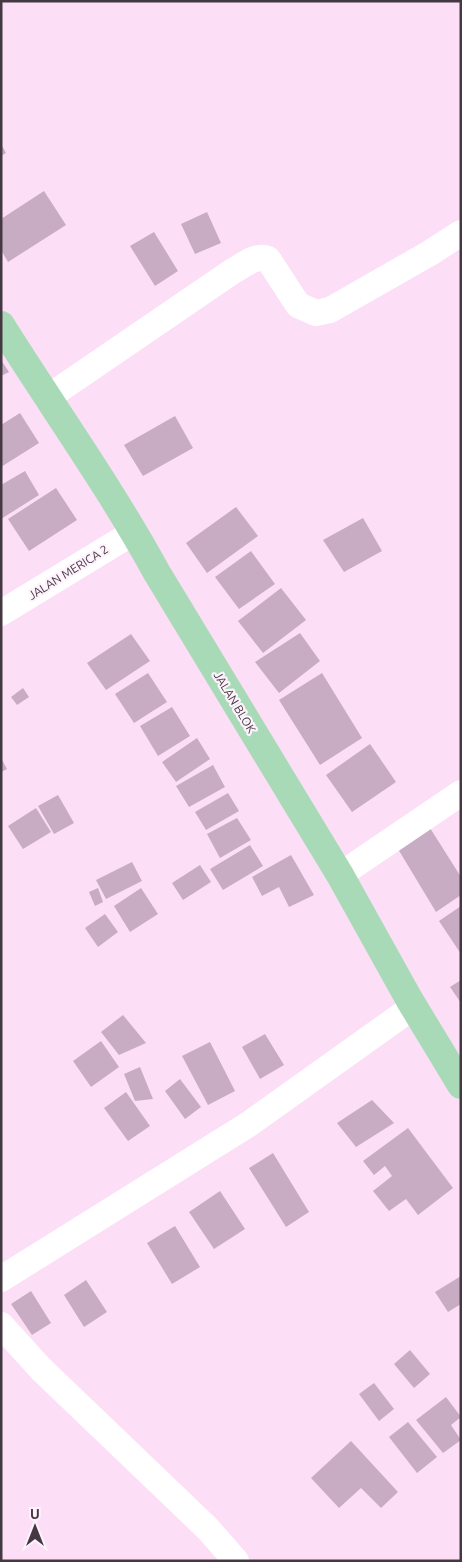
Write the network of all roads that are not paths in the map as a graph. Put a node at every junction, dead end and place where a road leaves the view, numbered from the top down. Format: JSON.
{"nodes":[{"id":1,"x":461,"y":233,"type":"edge"},
{"id":2,"x":1,"y":325,"type":"edge"},
{"id":3,"x":47,"y":398,"type":"junction"},
{"id":4,"x":134,"y":532,"type":"junction"},
{"id":5,"x":1,"y":614,"type":"edge"},
{"id":6,"x":461,"y":793,"type":"edge"},
{"id":7,"x":340,"y":875,"type":"junction"},
{"id":8,"x":413,"y":1007,"type":"junction"},
{"id":9,"x":461,"y":1085,"type":"edge"},
{"id":10,"x":1,"y":1279,"type":"edge"},
{"id":11,"x":1,"y":1325,"type":"edge"},
{"id":12,"x":236,"y":1561,"type":"edge"}],
"edges":[{"from":1,"to":3,"type":"street"},
{"from":2,"to":3,"type":"main road","name":"JALAN BLOK"},
{"from":3,"to":4,"type":"main road","name":"JALAN BLOK"},
{"from":4,"to":5,"type":"street","name":"JALAN MERICA 2"},
{"from":4,"to":7,"type":"main road","name":"JALAN BLOK"},
{"from":6,"to":7,"type":"street"},
{"from":7,"to":8,"type":"main road","name":"JALAN BLOK"},
{"from":8,"to":9,"type":"main road","name":"JALAN BLOK"},
{"from":8,"to":10,"type":"street"},
{"from":11,"to":12,"type":"street"}]}
